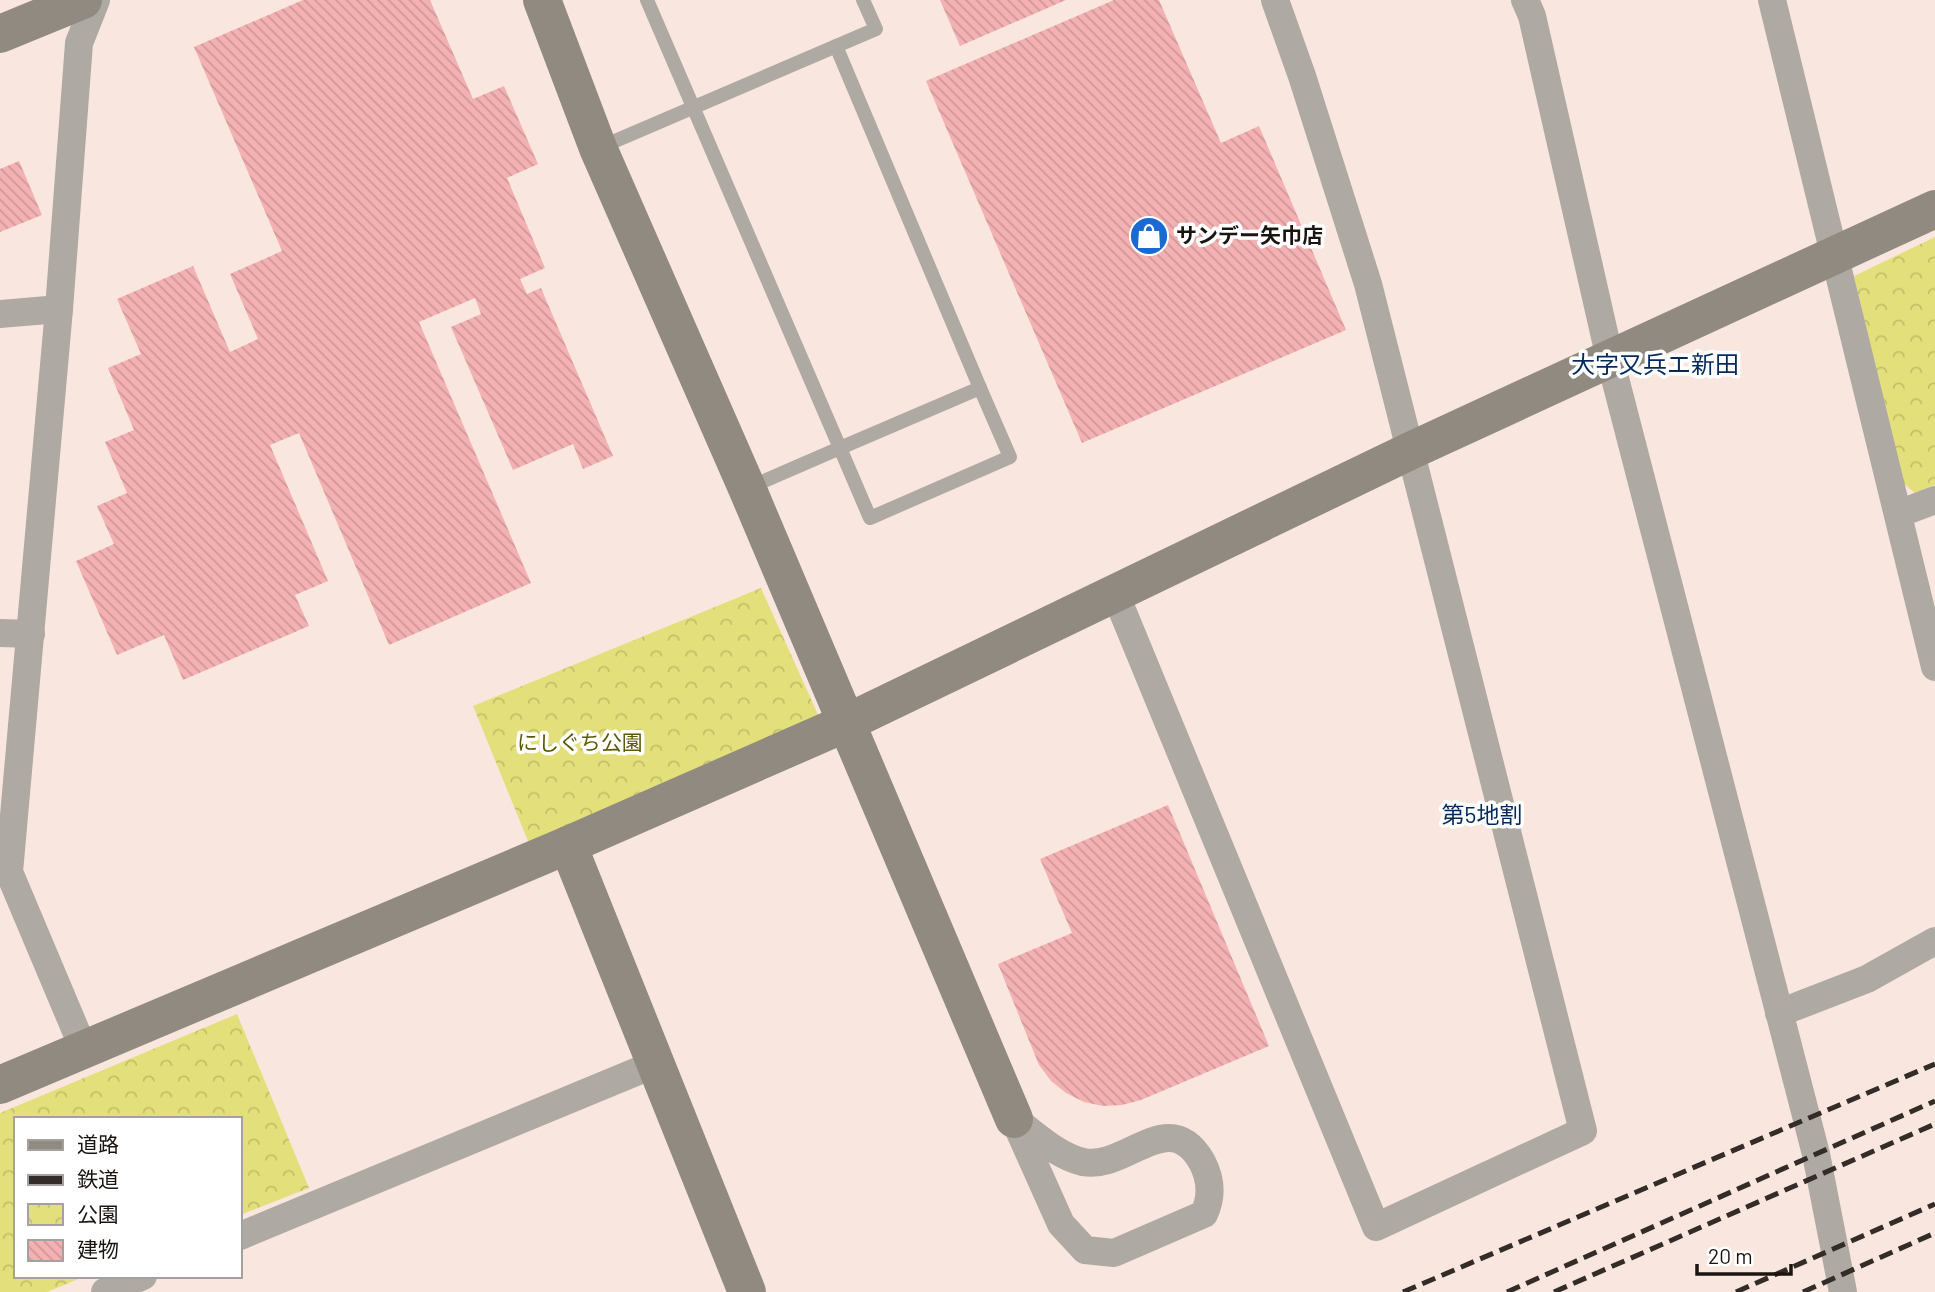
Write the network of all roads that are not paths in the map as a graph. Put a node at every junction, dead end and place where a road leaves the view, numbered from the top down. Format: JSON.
{"nodes":[{"id":1,"x":83,"y":0,"type":"edge"},
{"id":2,"x":96,"y":0,"type":"edge"},
{"id":3,"x":542,"y":0,"type":"edge"},
{"id":4,"x":647,"y":0,"type":"edge"},
{"id":5,"x":863,"y":0,"type":"edge"},
{"id":6,"x":1275,"y":0,"type":"edge"},
{"id":7,"x":1525,"y":0,"type":"edge"},
{"id":8,"x":1772,"y":0,"type":"edge"},
{"id":9,"x":0,"y":34,"type":"edge"},
{"id":10,"x":836,"y":46,"type":"junction"},
{"id":11,"x":693,"y":107,"type":"junction"},
{"id":12,"x":598,"y":148,"type":"junction"},
{"id":13,"x":1935,"y":209,"type":"edge"},
{"id":14,"x":1835,"y":257,"type":"junction"},
{"id":15,"x":60,"y":309,"type":"junction"},
{"id":16,"x":0,"y":314,"type":"edge"},
{"id":17,"x":1610,"y":359,"type":"junction"},
{"id":18,"x":980,"y":388,"type":"junction"},
{"id":19,"x":840,"y":448,"type":"junction"},
{"id":20,"x":1410,"y":451,"type":"junction"},
{"id":21,"x":747,"y":488,"type":"junction"},
{"id":22,"x":1935,"y":500,"type":"edge"},
{"id":23,"x":1898,"y":514,"type":"junction"},
{"id":24,"x":1115,"y":593,"type":"junction"},
{"id":25,"x":0,"y":632,"type":"edge"},
{"id":26,"x":31,"y":634,"type":"junction"},
{"id":27,"x":1935,"y":667,"type":"edge"},
{"id":28,"x":846,"y":723,"type":"junction"},
{"id":29,"x":568,"y":845,"type":"junction"},
{"id":30,"x":1935,"y":940,"type":"edge"},
{"id":31,"x":1779,"y":1013,"type":"junction"},
{"id":32,"x":84,"y":1050,"type":"junction"},
{"id":33,"x":655,"y":1064,"type":"junction"},
{"id":34,"x":0,"y":1085,"type":"edge"},
{"id":35,"x":1014,"y":1119,"type":"junction"},
{"id":36,"x":242,"y":1235,"type":"edge"},
{"id":37,"x":138,"y":1278,"type":"edge"},
{"id":38,"x":736,"y":1288,"type":"edge"},
{"id":39,"x":104,"y":1292,"type":"edge"},
{"id":40,"x":1843,"y":1292,"type":"edge"}],
"edges":[{"from":1,"to":9,"type":"street"},
{"from":2,"to":15,"type":"street"},
{"from":3,"to":12,"type":"street"},
{"from":4,"to":11,"type":"lane"},
{"from":5,"to":10,"type":"lane"},
{"from":6,"to":20,"type":"street"},
{"from":7,"to":17,"type":"street"},
{"from":8,"to":14,"type":"street"},
{"from":10,"to":11,"type":"lane"},
{"from":10,"to":18,"type":"lane"},
{"from":11,"to":12,"type":"lane"},
{"from":11,"to":19,"type":"lane"},
{"from":12,"to":21,"type":"street"},
{"from":13,"to":14,"type":"street"},
{"from":14,"to":17,"type":"street"},
{"from":14,"to":23,"type":"street"},
{"from":15,"to":16,"type":"street"},
{"from":15,"to":26,"type":"street"},
{"from":17,"to":20,"type":"street"},
{"from":17,"to":31,"type":"street"},
{"from":18,"to":19,"type":"lane"},
{"from":18,"to":19,"type":"lane"},
{"from":19,"to":21,"type":"lane"},
{"from":20,"to":24,"type":"street"},
{"from":20,"to":24,"type":"street"},
{"from":21,"to":28,"type":"street"},
{"from":22,"to":23,"type":"street"},
{"from":23,"to":27,"type":"street"},
{"from":24,"to":28,"type":"street"},
{"from":25,"to":26,"type":"street"},
{"from":26,"to":32,"type":"street"},
{"from":28,"to":29,"type":"street"},
{"from":28,"to":35,"type":"street"},
{"from":29,"to":32,"type":"street"},
{"from":29,"to":33,"type":"street"},
{"from":30,"to":31,"type":"street"},
{"from":31,"to":40,"type":"street"},
{"from":32,"to":34,"type":"street"},
{"from":33,"to":36,"type":"street"},
{"from":33,"to":38,"type":"street"},
{"from":35,"to":35,"type":"street"},
{"from":37,"to":39,"type":"street"}]}
